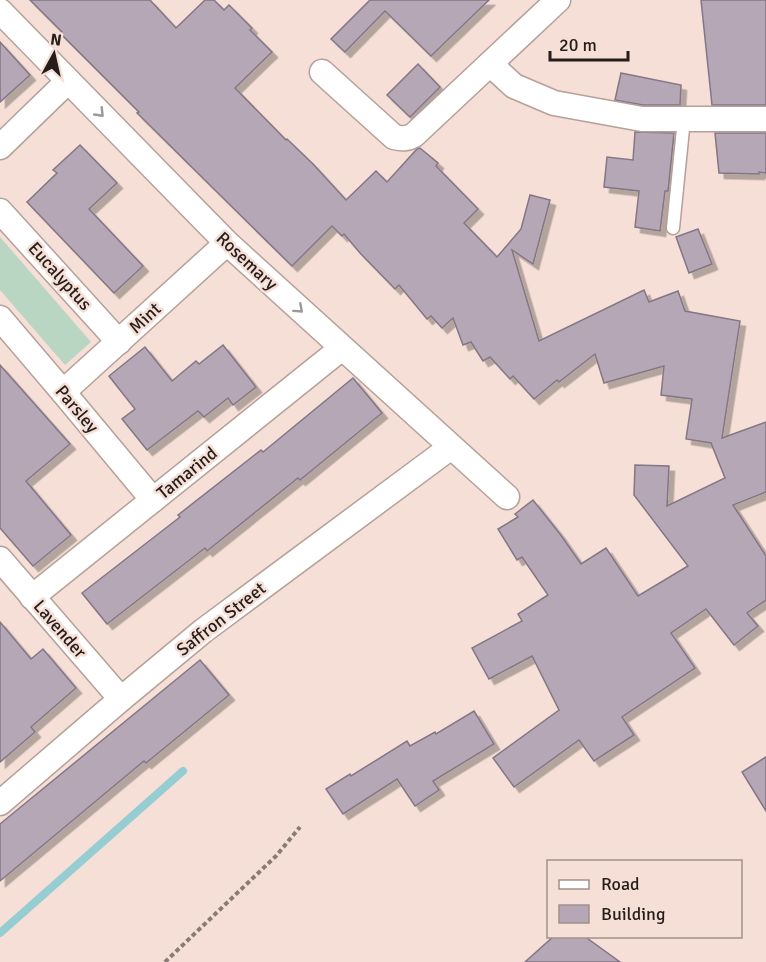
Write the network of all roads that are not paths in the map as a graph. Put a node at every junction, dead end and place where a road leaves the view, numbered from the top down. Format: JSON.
{"nodes":[{"id":1,"x":558,"y":0,"type":"edge"},
{"id":2,"x":0,"y":11,"type":"edge"},
{"id":3,"x":490,"y":64,"type":"junction"},
{"id":4,"x":322,"y":72,"type":"dead end"},
{"id":5,"x":68,"y":81,"type":"junction"},
{"id":6,"x":766,"y":118,"type":"edge"},
{"id":7,"x":684,"y":119,"type":"junction"},
{"id":8,"x":0,"y":147,"type":"edge"},
{"id":9,"x":0,"y":211,"type":"edge"},
{"id":10,"x":673,"y":228,"type":"dead end"},
{"id":11,"x":226,"y":243,"type":"junction"},
{"id":12,"x":0,"y":318,"type":"edge"},
{"id":13,"x":119,"y":342,"type":"junction"},
{"id":14,"x":342,"y":348,"type":"junction"},
{"id":15,"x":63,"y":392,"type":"junction"},
{"id":16,"x":451,"y":447,"type":"junction"},
{"id":17,"x":507,"y":497,"type":"dead end"},
{"id":18,"x":153,"y":501,"type":"junction"},
{"id":19,"x":0,"y":559,"type":"edge"},
{"id":20,"x":32,"y":597,"type":"junction"},
{"id":21,"x":121,"y":699,"type":"junction"},
{"id":22,"x":2,"y":797,"type":"edge"}],
"edges":[{"from":1,"to":3,"type":"street"},
{"from":2,"to":5,"type":"street","name":"Rosemary"},
{"from":3,"to":4,"type":"street"},
{"from":3,"to":7,"type":"street"},
{"from":5,"to":8,"type":"street"},
{"from":5,"to":11,"type":"street","name":"Rosemary","one_way":true},
{"from":6,"to":7,"type":"street"},
{"from":7,"to":10,"type":"lane"},
{"from":9,"to":13,"type":"street","name":"Eucalyptus"},
{"from":11,"to":13,"type":"street","name":"Mint"},
{"from":11,"to":14,"type":"street","name":"Rosemary","one_way":true},
{"from":12,"to":15,"type":"street","name":"Parsley"},
{"from":13,"to":15,"type":"street","name":"Mint"},
{"from":14,"to":16,"type":"street","name":"Rosemary"},
{"from":14,"to":18,"type":"street","name":"Tamarind"},
{"from":15,"to":18,"type":"street","name":"Parsley"},
{"from":16,"to":17,"type":"street","name":"Rosemary"},
{"from":16,"to":21,"type":"street","name":"Saffron Street"},
{"from":18,"to":20,"type":"street","name":"Tamarind"},
{"from":19,"to":20,"type":"street","name":"Lavender"},
{"from":20,"to":21,"type":"street","name":"Lavender"},
{"from":21,"to":22,"type":"street","name":"Saffron Street"}]}
